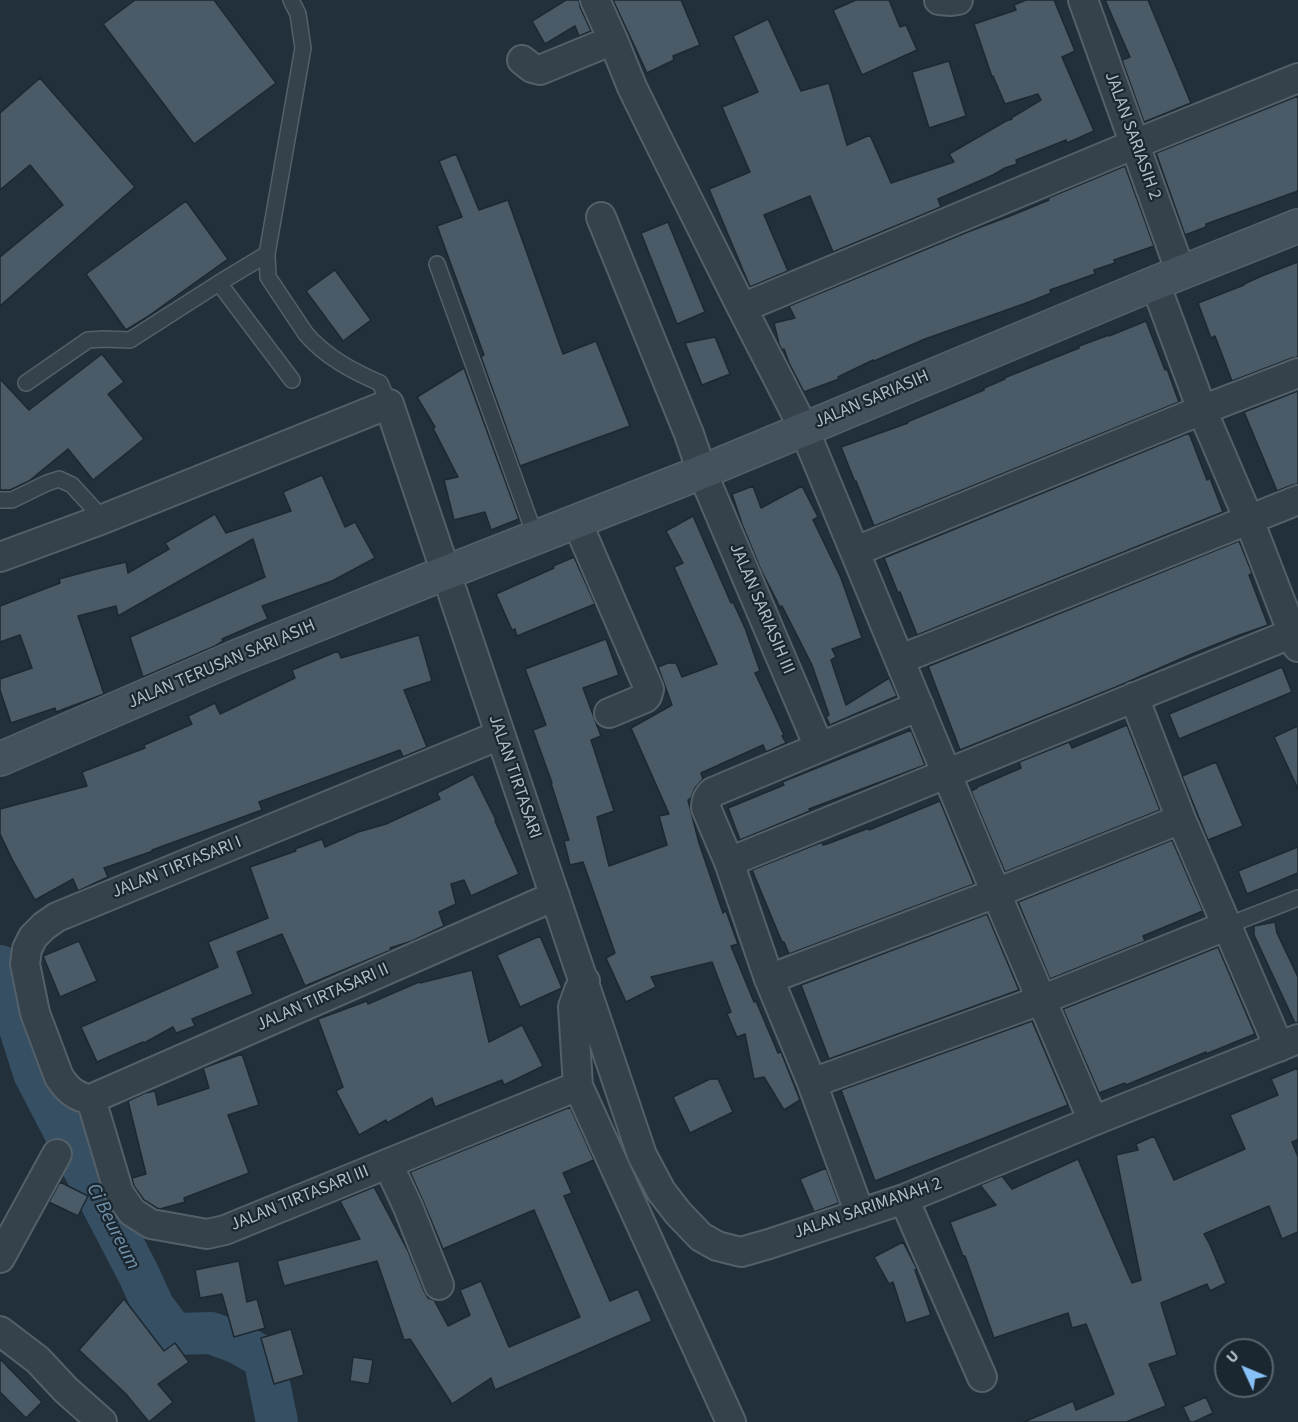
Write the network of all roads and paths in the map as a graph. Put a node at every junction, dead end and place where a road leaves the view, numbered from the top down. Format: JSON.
{"nodes":[{"id":1,"x":291,"y":0,"type":"edge"},
{"id":2,"x":595,"y":0,"type":"edge"},
{"id":3,"x":1083,"y":0,"type":"edge"},
{"id":4,"x":613,"y":40,"type":"junction"},
{"id":5,"x":522,"y":60,"type":"dead end"},
{"id":6,"x":1298,"y":78,"type":"edge"},
{"id":7,"x":1136,"y":144,"type":"junction"},
{"id":8,"x":601,"y":217,"type":"dead end"},
{"id":9,"x":1298,"y":226,"type":"edge"},
{"id":10,"x":267,"y":254,"type":"junction"},
{"id":11,"x":437,"y":264,"type":"dead end"},
{"id":12,"x":1168,"y":278,"type":"junction"},
{"id":13,"x":219,"y":283,"type":"junction"},
{"id":14,"x":742,"y":308,"type":"junction"},
{"id":15,"x":1298,"y":373,"type":"edge"},
{"id":16,"x":292,"y":380,"type":"dead end"},
{"id":17,"x":26,"y":383,"type":"dead end"},
{"id":18,"x":389,"y":404,"type":"junction"},
{"id":19,"x":1202,"y":410,"type":"junction"},
{"id":20,"x":804,"y":429,"type":"junction"},
{"id":21,"x":702,"y":472,"type":"junction"},
{"id":22,"x":0,"y":500,"type":"edge"},
{"id":23,"x":1298,"y":500,"type":"edge"},
{"id":24,"x":103,"y":519,"type":"junction"},
{"id":25,"x":1249,"y":520,"type":"junction"},
{"id":26,"x":578,"y":522,"type":"junction"},
{"id":27,"x":536,"y":538,"type":"junction"},
{"id":28,"x":856,"y":551,"type":"junction"},
{"id":29,"x":0,"y":558,"type":"edge"},
{"id":30,"x":445,"y":573,"type":"junction"},
{"id":31,"x":1296,"y":637,"type":"edge"},
{"id":32,"x":901,"y":659,"type":"junction"},
{"id":33,"x":1134,"y":697,"type":"junction"},
{"id":34,"x":919,"y":706,"type":"junction"},
{"id":35,"x":609,"y":713,"type":"dead end"},
{"id":36,"x":500,"y":735,"type":"junction"},
{"id":37,"x":819,"y":747,"type":"junction"},
{"id":38,"x":0,"y":759,"type":"edge"},
{"id":39,"x":947,"y":773,"type":"junction"},
{"id":40,"x":1181,"y":819,"type":"junction"},
{"id":41,"x":729,"y":862,"type":"junction"},
{"id":42,"x":996,"y":892,"type":"junction"},
{"id":43,"x":555,"y":896,"type":"junction"},
{"id":44,"x":1298,"y":898,"type":"edge"},
{"id":45,"x":1226,"y":926,"type":"junction"},
{"id":46,"x":769,"y":979,"type":"junction"},
{"id":47,"x":585,"y":981,"type":"junction"},
{"id":48,"x":1041,"y":1000,"type":"junction"},
{"id":49,"x":1288,"y":1043,"type":"edge"},
{"id":50,"x":812,"y":1083,"type":"junction"},
{"id":51,"x":578,"y":1086,"type":"junction"},
{"id":52,"x":91,"y":1099,"type":"junction"},
{"id":53,"x":1094,"y":1121,"type":"junction"},
{"id":54,"x":57,"y":1154,"type":"dead end"},
{"id":55,"x":388,"y":1164,"type":"junction"},
{"id":56,"x":904,"y":1199,"type":"junction"},
{"id":57,"x":860,"y":1214,"type":"junction"},
{"id":58,"x":0,"y":1258,"type":"edge"},
{"id":59,"x":439,"y":1285,"type":"dead end"},
{"id":60,"x":0,"y":1331,"type":"edge"},
{"id":61,"x":982,"y":1377,"type":"dead end"},
{"id":62,"x":102,"y":1422,"type":"edge"},
{"id":63,"x":731,"y":1422,"type":"edge"}],
"edges":[{"from":1,"to":10,"type":"lane"},
{"from":2,"to":4,"type":"street"},
{"from":3,"to":7,"type":"street","name":"JALAN SARIASIH 2"},
{"from":4,"to":5,"type":"street"},
{"from":4,"to":14,"type":"street"},
{"from":6,"to":7,"type":"street"},
{"from":7,"to":12,"type":"street","name":"JALAN SARIASIH 2"},
{"from":7,"to":14,"type":"street"},
{"from":8,"to":21,"type":"street","name":"JALAN SARIASIH III"},
{"from":9,"to":12,"type":"street","name":"JALAN SARIASIH"},
{"from":10,"to":13,"type":"lane"},
{"from":10,"to":18,"type":"lane"},
{"from":11,"to":27,"type":"lane"},
{"from":12,"to":19,"type":"street","name":"JALAN SARIASIH 2"},
{"from":12,"to":20,"type":"street","name":"JALAN SARIASIH"},
{"from":13,"to":16,"type":"lane"},
{"from":13,"to":17,"type":"lane"},
{"from":14,"to":20,"type":"street"},
{"from":15,"to":19,"type":"street"},
{"from":18,"to":24,"type":"street"},
{"from":18,"to":30,"type":"street","name":"JALAN TIRTASARI"},
{"from":19,"to":25,"type":"street","name":"JALAN SARIASIH 2"},
{"from":19,"to":28,"type":"street"},
{"from":20,"to":21,"type":"street","name":"JALAN SARIASIH"},
{"from":20,"to":28,"type":"street"},
{"from":21,"to":26,"type":"street","name":"JALAN SARIASIH"},
{"from":21,"to":37,"type":"street","name":"JALAN SARIASIH III"},
{"from":22,"to":24,"type":"lane"},
{"from":23,"to":25,"type":"street"},
{"from":24,"to":29,"type":"street"},
{"from":25,"to":31,"type":"street","name":"JALAN SARIASIH 2"},
{"from":25,"to":32,"type":"street"},
{"from":26,"to":27,"type":"street","name":"JALAN SARIASIH"},
{"from":26,"to":35,"type":"street"},
{"from":27,"to":30,"type":"street","name":"JALAN SARIASIH"},
{"from":28,"to":32,"type":"street"},
{"from":30,"to":36,"type":"street","name":"JALAN TIRTASARI"},
{"from":30,"to":38,"type":"street","name":"JALAN TERUSAN SARI ASIH"},
{"from":31,"to":33,"type":"street"},
{"from":32,"to":34,"type":"street"},
{"from":33,"to":39,"type":"street"},
{"from":33,"to":40,"type":"street"},
{"from":34,"to":37,"type":"street"},
{"from":34,"to":39,"type":"street"},
{"from":36,"to":43,"type":"street","name":"JALAN TIRTASARI"},
{"from":36,"to":52,"type":"street","name":"JALAN TIRTASARI I"},
{"from":37,"to":41,"type":"street"},
{"from":39,"to":41,"type":"street"},
{"from":39,"to":42,"type":"street"},
{"from":40,"to":42,"type":"street"},
{"from":40,"to":45,"type":"street"},
{"from":41,"to":46,"type":"street"},
{"from":42,"to":46,"type":"street"},
{"from":42,"to":48,"type":"street"},
{"from":43,"to":47,"type":"street","name":"JALAN TIRTASARI"},
{"from":43,"to":52,"type":"street","name":"JALAN TIRTASARI II"},
{"from":44,"to":45,"type":"lane"},
{"from":45,"to":48,"type":"street"},
{"from":45,"to":49,"type":"street"},
{"from":46,"to":50,"type":"street"},
{"from":47,"to":51,"type":"street"},
{"from":47,"to":57,"type":"street","name":"JALAN SARIMANAH 2"},
{"from":48,"to":50,"type":"street"},
{"from":48,"to":53,"type":"street"},
{"from":49,"to":53,"type":"street","name":"JALAN SARIMANAH 2"},
{"from":50,"to":57,"type":"street"},
{"from":51,"to":55,"type":"street","name":"JALAN TIRTASARI III"},
{"from":51,"to":63,"type":"street"},
{"from":52,"to":55,"type":"street","name":"JALAN TIRTASARI III"},
{"from":53,"to":56,"type":"street","name":"JALAN SARIMANAH 2"},
{"from":54,"to":58,"type":"street"},
{"from":55,"to":59,"type":"street"},
{"from":56,"to":57,"type":"street","name":"JALAN SARIMANAH 2"},
{"from":56,"to":61,"type":"street"},
{"from":60,"to":62,"type":"street"}]}
